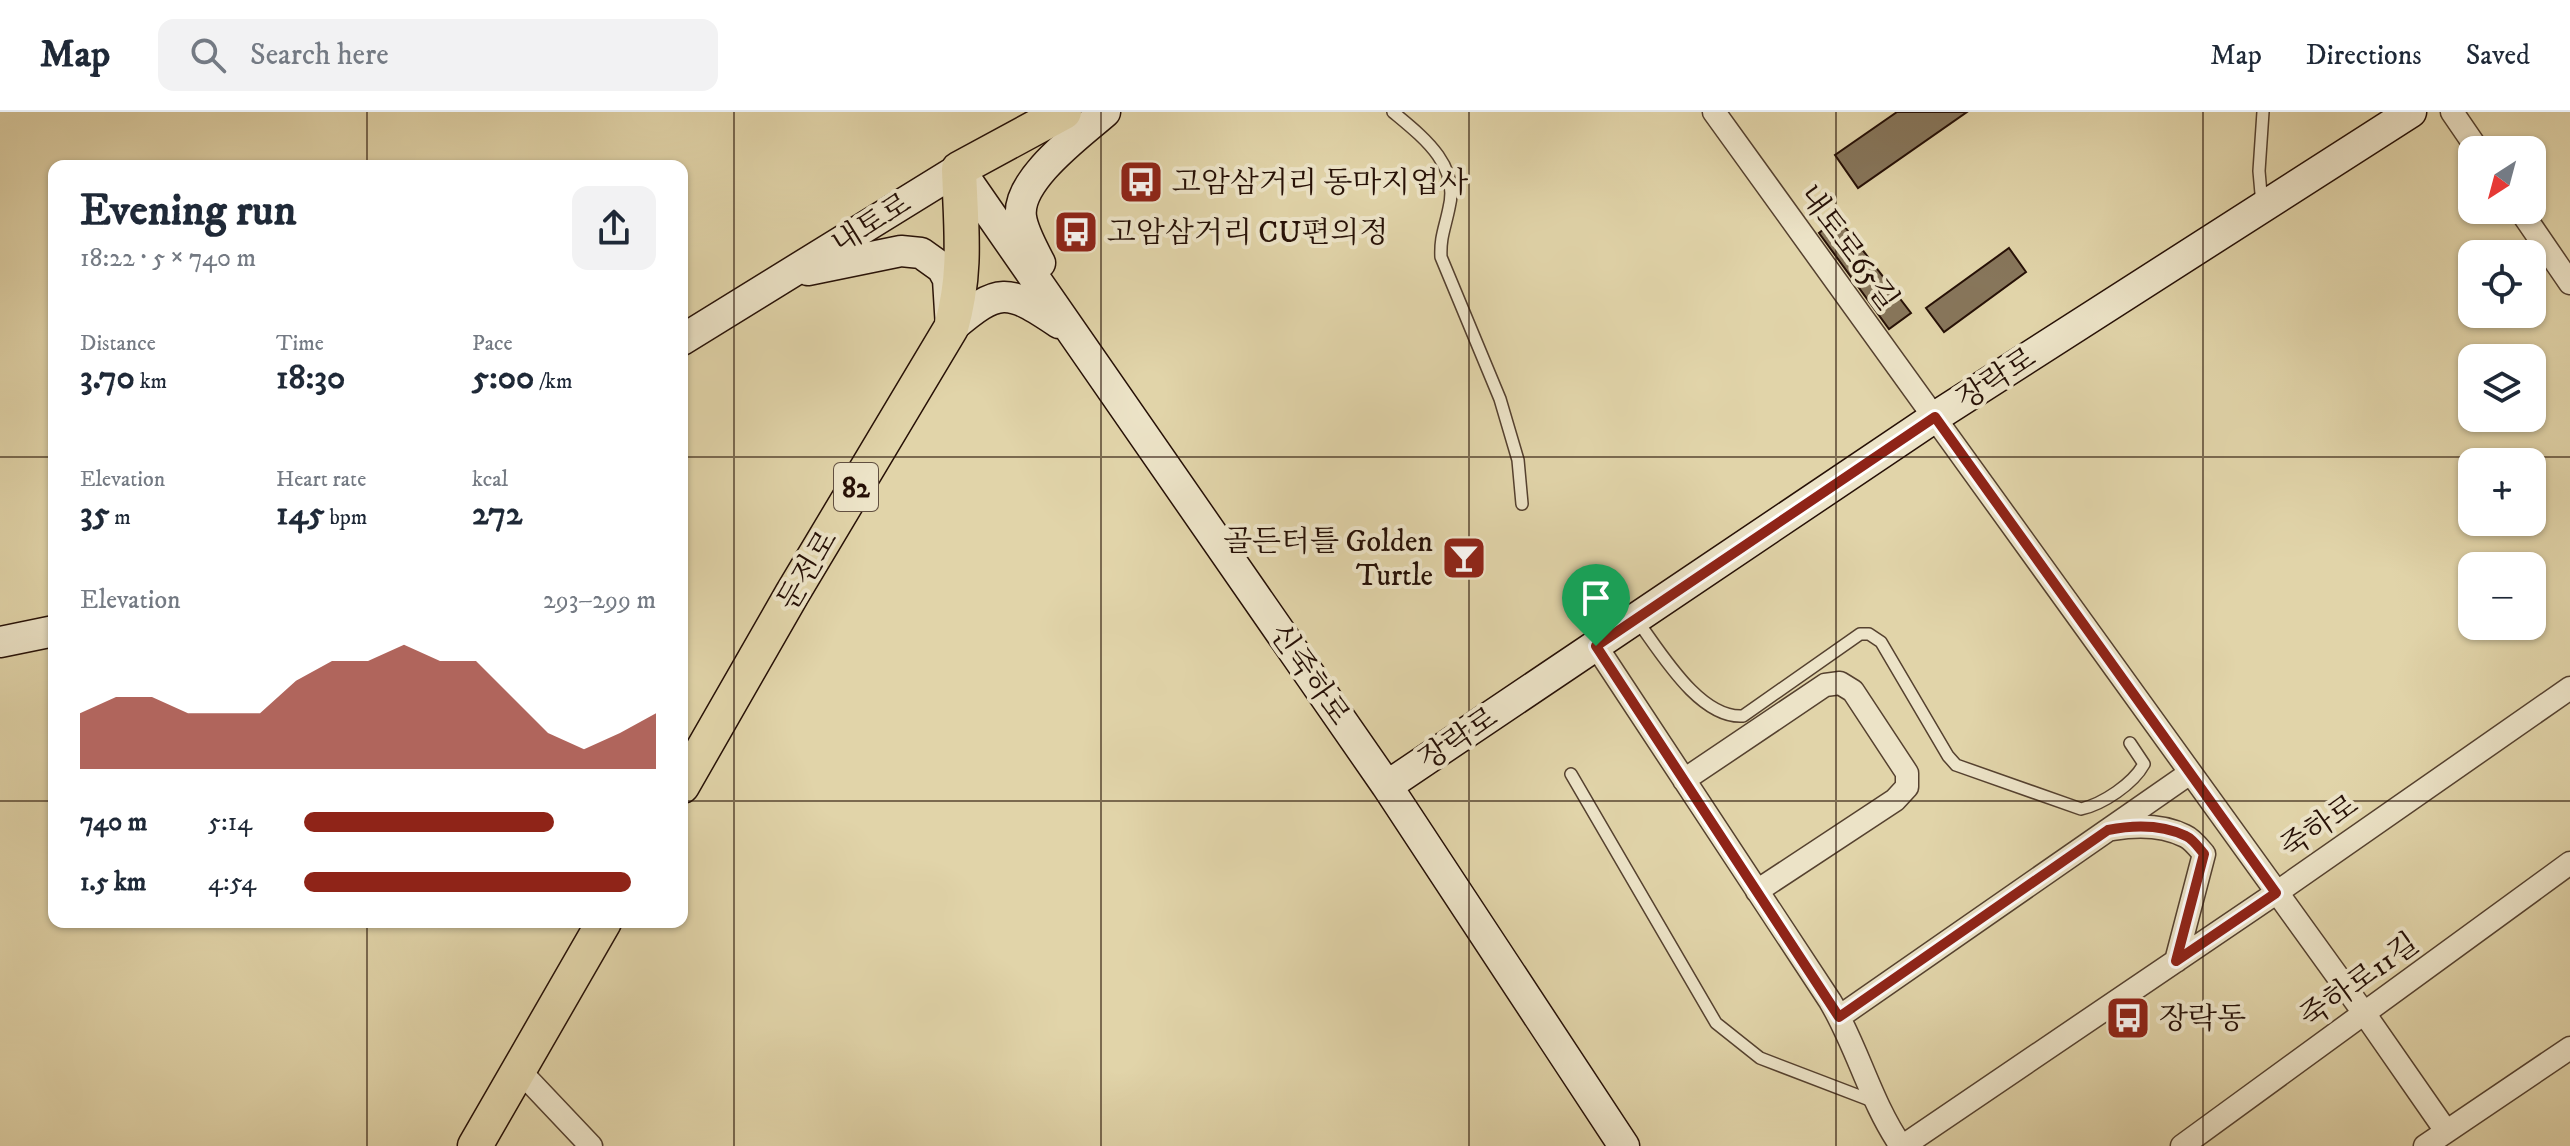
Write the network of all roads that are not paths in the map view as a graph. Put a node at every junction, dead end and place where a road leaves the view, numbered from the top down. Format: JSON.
{"nodes":[{"id":1,"x":1064,"y":112,"type":"edge"},
{"id":2,"x":1105,"y":112,"type":"edge"},
{"id":3,"x":1393,"y":112,"type":"edge"},
{"id":4,"x":1714,"y":112,"type":"edge"},
{"id":5,"x":2263,"y":112,"type":"edge"},
{"id":6,"x":2411,"y":112,"type":"edge"},
{"id":7,"x":2452,"y":112,"type":"edge"},
{"id":8,"x":2468,"y":136,"type":"edge"},
{"id":9,"x":959,"y":169,"type":"junction"},
{"id":10,"x":2262,"y":206,"type":"junction"},
{"id":11,"x":2530,"y":224,"type":"edge"},
{"id":12,"x":790,"y":274,"type":"junction"},
{"id":13,"x":2570,"y":283,"type":"edge"},
{"id":14,"x":951,"y":328,"type":"junction"},
{"id":15,"x":1071,"y":331,"type":"junction"},
{"id":16,"x":688,"y":336,"type":"edge"},
{"id":17,"x":1935,"y":417,"type":"junction"},
{"id":18,"x":1522,"y":504,"type":"dead end"},
{"id":19,"x":1636,"y":618,"type":"junction"},
{"id":20,"x":48,"y":632,"type":"edge"},
{"id":21,"x":0,"y":642,"type":"edge"},
{"id":22,"x":1596,"y":646,"type":"junction"},
{"id":23,"x":2570,"y":688,"type":"edge"},
{"id":24,"x":2130,"y":743,"type":"dead end"},
{"id":25,"x":2190,"y":773,"type":"junction"},
{"id":26,"x":1571,"y":774,"type":"dead end"},
{"id":27,"x":688,"y":776,"type":"edge"},
{"id":28,"x":1684,"y":780,"type":"junction"},
{"id":29,"x":1387,"y":786,"type":"junction"},
{"id":30,"x":2108,"y":830,"type":"junction"},
{"id":31,"x":2570,"y":863,"type":"edge"},
{"id":32,"x":1757,"y":891,"type":"junction"},
{"id":33,"x":2276,"y":893,"type":"junction"},
{"id":34,"x":601,"y":928,"type":"edge"},
{"id":35,"x":2176,"y":961,"type":"junction"},
{"id":36,"x":2364,"y":1013,"type":"junction"},
{"id":37,"x":1839,"y":1017,"type":"junction"},
{"id":38,"x":2570,"y":1048,"type":"edge"},
{"id":39,"x":519,"y":1070,"type":"junction"},
{"id":40,"x":1875,"y":1103,"type":"junction"},
{"id":41,"x":2446,"y":1131,"type":"junction"},
{"id":42,"x":475,"y":1146,"type":"edge"},
{"id":43,"x":591,"y":1146,"type":"edge"},
{"id":44,"x":1624,"y":1146,"type":"edge"},
{"id":45,"x":1902,"y":1146,"type":"edge"},
{"id":46,"x":2182,"y":1146,"type":"edge"},
{"id":47,"x":2425,"y":1146,"type":"edge"}],
"edges":[{"from":1,"to":9,"type":"main road","name":"내토로"},
{"from":2,"to":15,"type":"street"},
{"from":3,"to":18,"type":"lane"},
{"from":4,"to":17,"type":"street","name":"내토로65길"},
{"from":5,"to":10,"type":"lane"},
{"from":6,"to":10,"type":"street","name":"장락로"},
{"from":7,"to":8,"type":"street"},
{"from":9,"to":12,"type":"street","name":"내토로"},
{"from":9,"to":14,"type":"main road","name":"둔전로","number":"82"},
{"from":9,"to":15,"type":"street","name":"신죽하로"},
{"from":10,"to":17,"type":"street","name":"장락로"},
{"from":11,"to":13,"type":"street"},
{"from":12,"to":14,"type":"street"},
{"from":12,"to":16,"type":"street","name":"내토로"},
{"from":14,"to":15,"type":"street"},
{"from":14,"to":27,"type":"main road","name":"둔전로","number":"82"},
{"from":15,"to":29,"type":"street","name":"신죽하로"},
{"from":17,"to":19,"type":"street","name":"장락로"},
{"from":17,"to":25,"type":"street","name":"내토로65길"},
{"from":19,"to":22,"type":"street","name":"장락로"},
{"from":19,"to":24,"type":"lane"},
{"from":20,"to":21,"type":"street"},
{"from":22,"to":28,"type":"street"},
{"from":22,"to":29,"type":"street","name":"장락로"},
{"from":23,"to":33,"type":"street","name":"죽하로"},
{"from":25,"to":30,"type":"street"},
{"from":25,"to":33,"type":"street","name":"내토로65길"},
{"from":26,"to":40,"type":"lane"},
{"from":28,"to":32,"type":"street"},
{"from":28,"to":32,"type":"street"},
{"from":29,"to":44,"type":"street","name":"신죽하로"},
{"from":30,"to":35,"type":"street"},
{"from":30,"to":37,"type":"street"},
{"from":31,"to":36,"type":"street","name":"죽하로11길"},
{"from":32,"to":37,"type":"street"},
{"from":33,"to":35,"type":"street","name":"죽하로"},
{"from":33,"to":36,"type":"street","name":"내토로65길"},
{"from":34,"to":39,"type":"main road"},
{"from":35,"to":45,"type":"street","name":"죽하로"},
{"from":36,"to":41,"type":"street","name":"내토로65길"},
{"from":36,"to":46,"type":"street","name":"죽하로11길"},
{"from":37,"to":40,"type":"street"},
{"from":38,"to":41,"type":"street"},
{"from":39,"to":42,"type":"main road"},
{"from":39,"to":43,"type":"street"},
{"from":40,"to":45,"type":"street"},
{"from":41,"to":47,"type":"street"}]}
